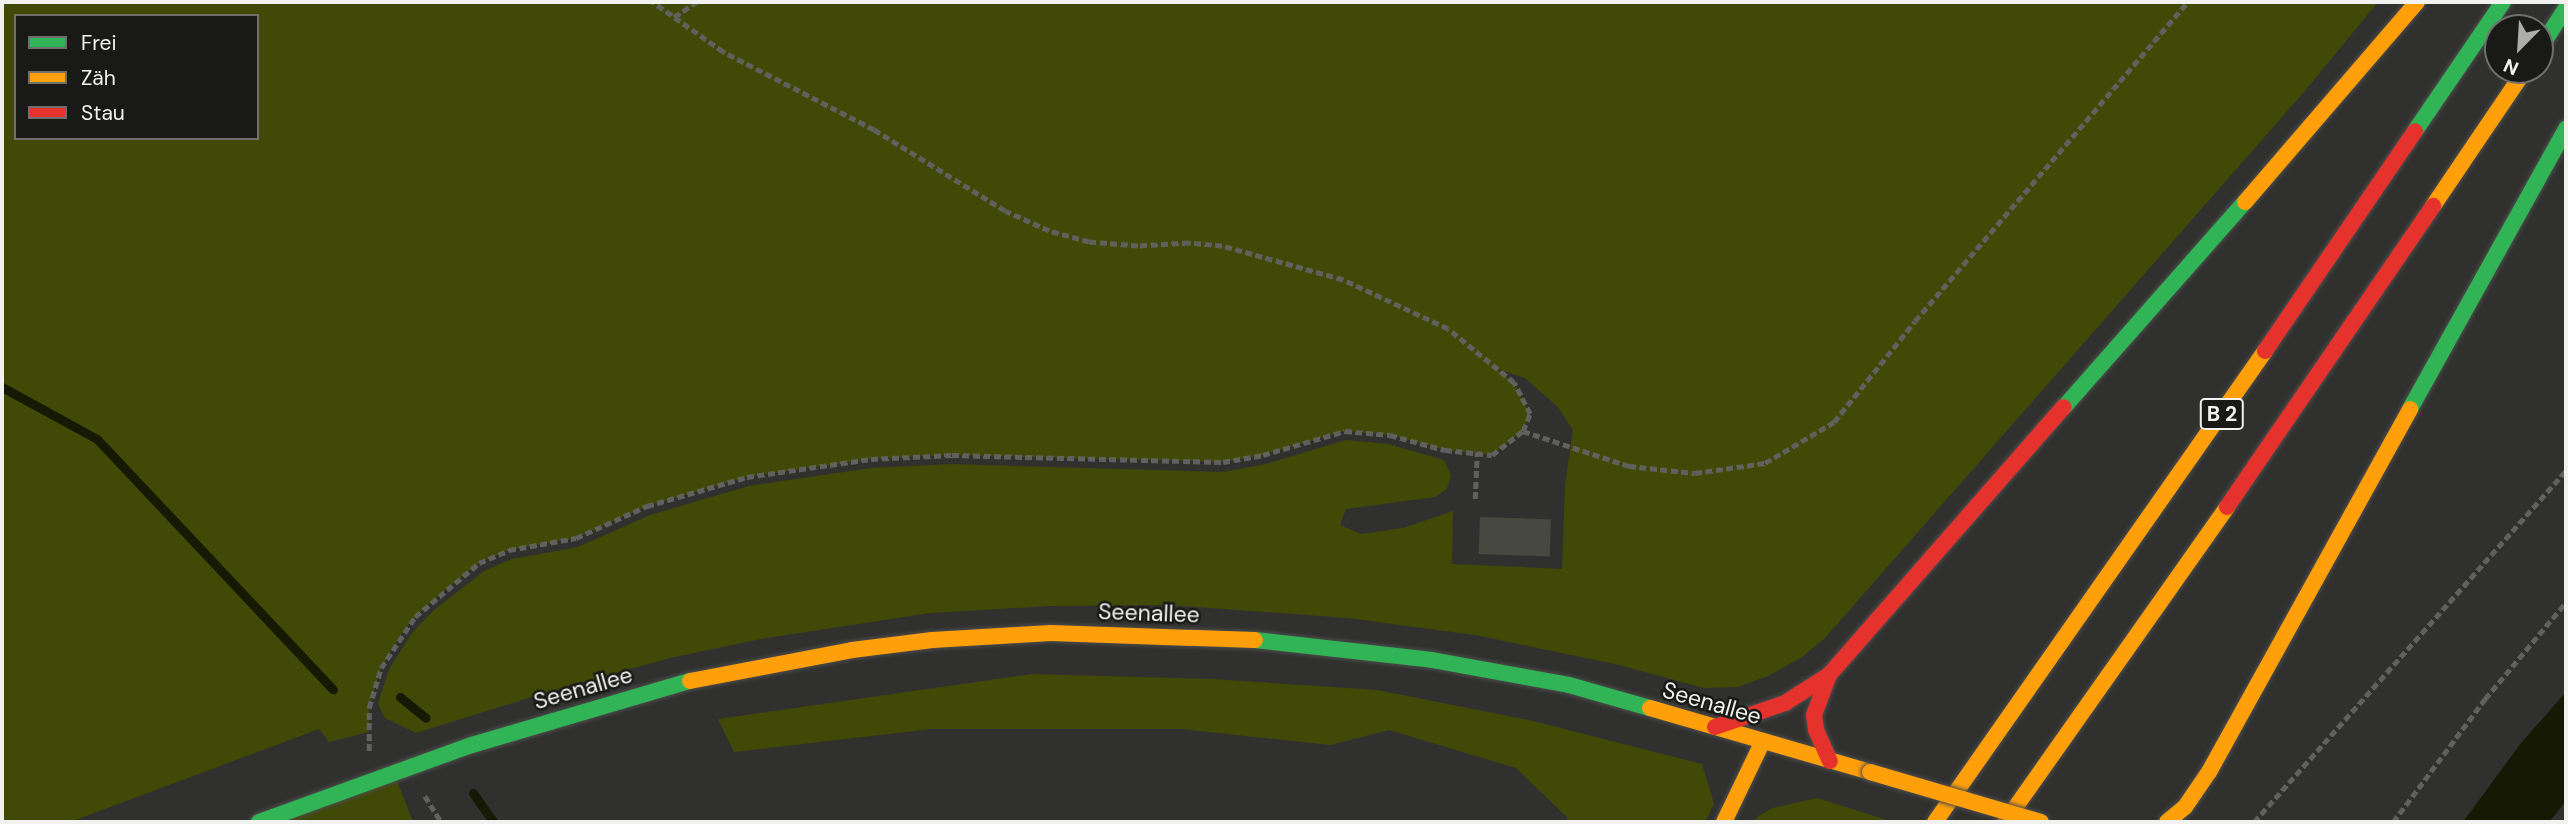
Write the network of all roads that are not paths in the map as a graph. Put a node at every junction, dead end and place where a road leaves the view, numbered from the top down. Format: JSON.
{"nodes":[{"id":1,"x":2417,"y":2,"type":"edge"},
{"id":2,"x":2503,"y":2,"type":"edge"},
{"id":3,"x":2566,"y":8,"type":"edge"},
{"id":4,"x":2554,"y":26,"type":"edge"},
{"id":5,"x":2516,"y":84,"type":"edge"},
{"id":6,"x":2566,"y":129,"type":"edge"},
{"id":7,"x":1829,"y":675,"type":"junction"},
{"id":8,"x":1715,"y":727,"type":"junction"},
{"id":9,"x":1763,"y":741,"type":"junction"},
{"id":10,"x":1830,"y":761,"type":"junction"},
{"id":11,"x":2209,"y":772,"type":"junction"},
{"id":12,"x":2208,"y":797,"type":"dead end"},
{"id":13,"x":259,"y":822,"type":"edge"},
{"id":14,"x":1724,"y":822,"type":"edge"},
{"id":15,"x":1935,"y":822,"type":"edge"},
{"id":16,"x":2005,"y":822,"type":"edge"},
{"id":17,"x":2041,"y":822,"type":"edge"},
{"id":18,"x":2167,"y":822,"type":"edge"}],
"edges":[{"from":1,"to":7,"type":"main road"},
{"from":2,"to":15,"type":"main road","number":"B 2"},
{"from":3,"to":4,"type":"main road"},
{"from":5,"to":16,"type":"main road","number":"B 2"},
{"from":6,"to":11,"type":"main road"},
{"from":7,"to":8,"type":"main road"},
{"from":7,"to":10,"type":"main road"},
{"from":8,"to":9,"type":"main road","name":"Seenallee"},
{"from":8,"to":13,"type":"main road","name":"Seenallee"},
{"from":9,"to":10,"type":"main road","name":"Seenallee"},
{"from":9,"to":14,"type":"main road"},
{"from":10,"to":17,"type":"main road","name":"Seenallee","bridge":true},
{"from":11,"to":12,"type":"main road"},
{"from":11,"to":18,"type":"main road"}]}
